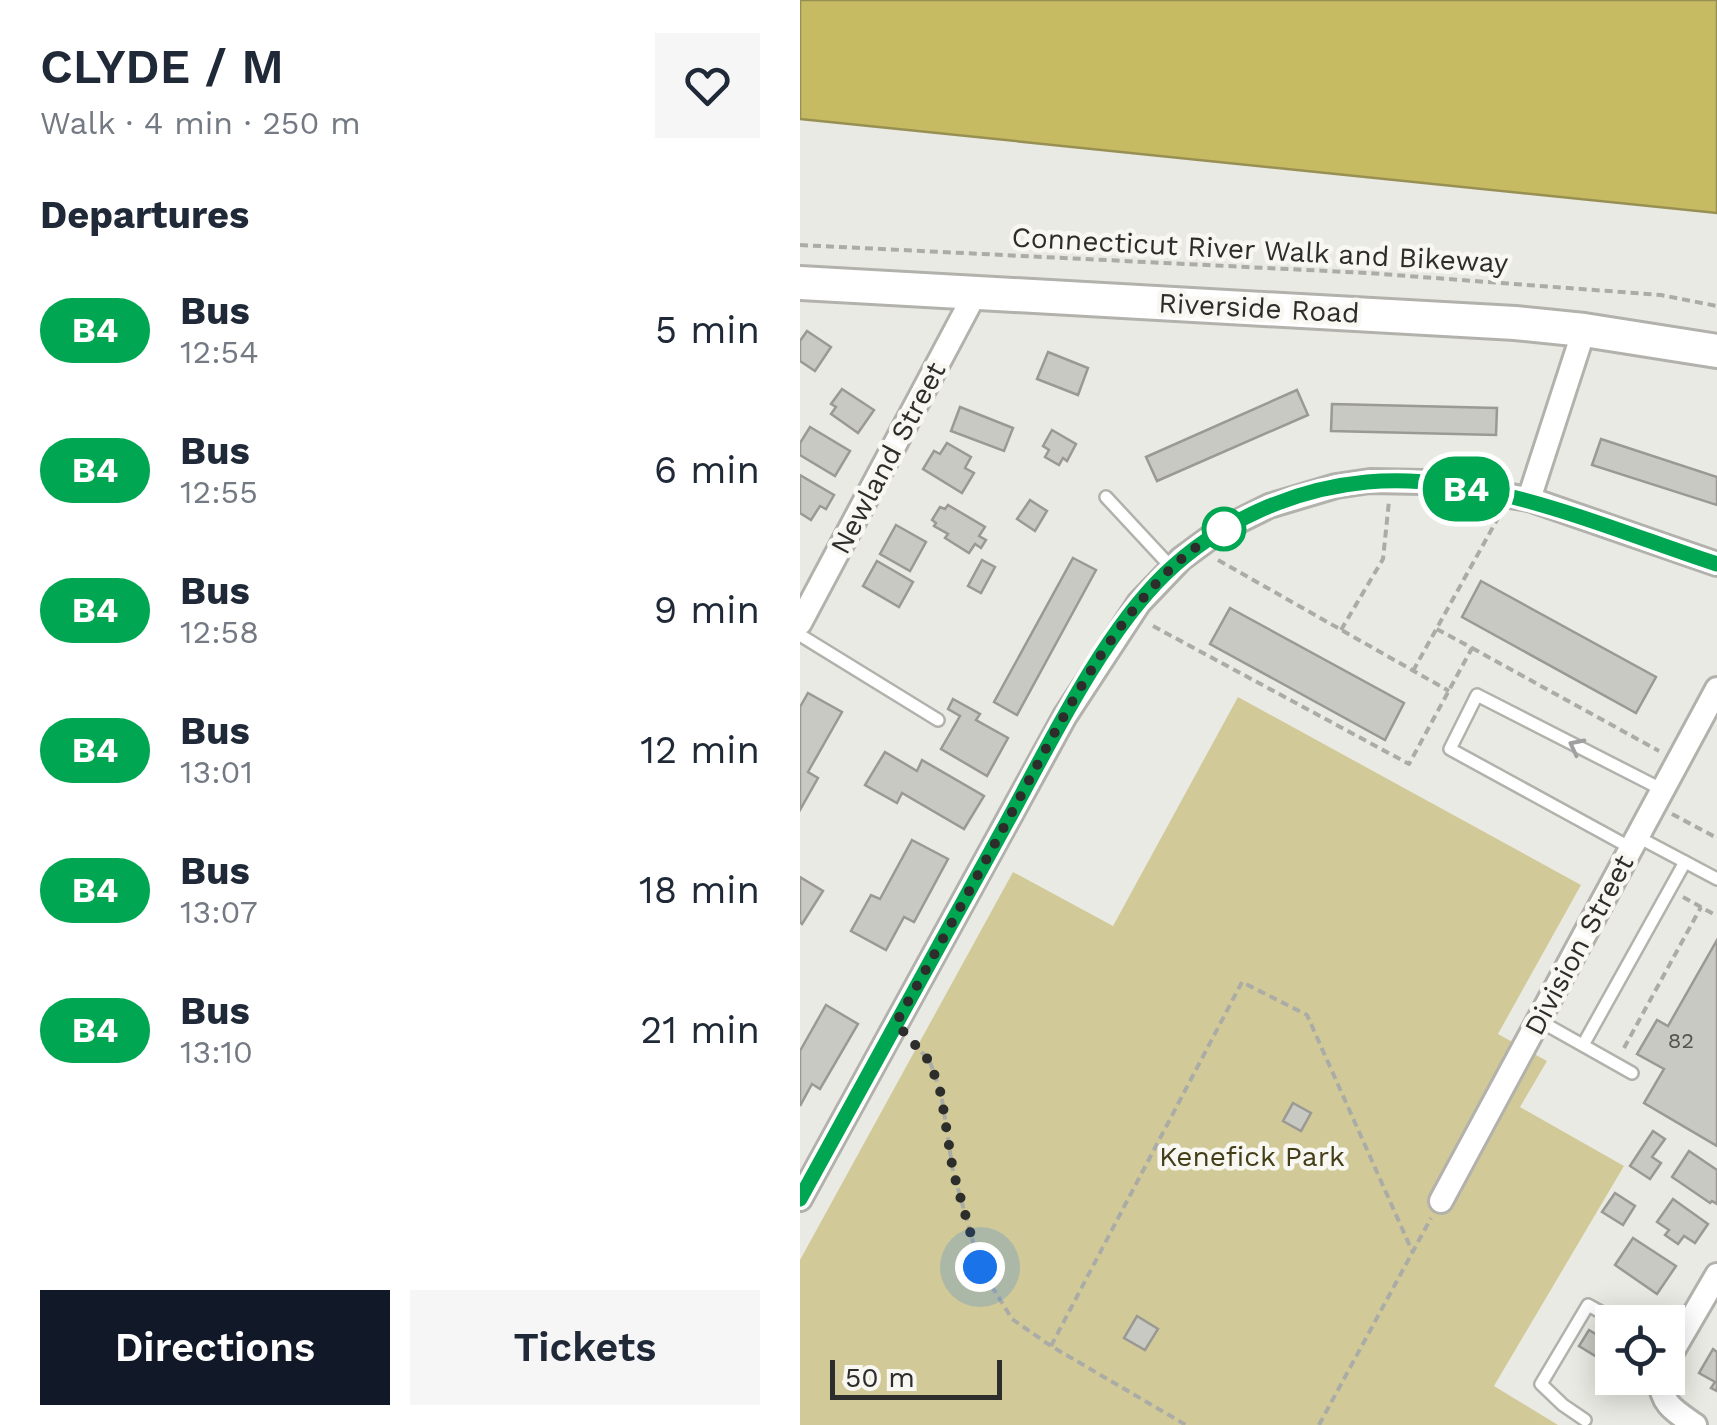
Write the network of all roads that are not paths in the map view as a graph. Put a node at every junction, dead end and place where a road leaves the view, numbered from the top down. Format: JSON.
{"nodes":[{"id":1,"x":800,"y":283,"type":"edge"},
{"id":2,"x":976,"y":292,"type":"junction"},
{"id":3,"x":1584,"y":330,"type":"junction"},
{"id":4,"x":1717,"y":352,"type":"edge"},
{"id":5,"x":1106,"y":497,"type":"dead end"},
{"id":6,"x":1530,"y":499,"type":"junction"},
{"id":7,"x":1717,"y":564,"type":"edge"},
{"id":8,"x":1172,"y":568,"type":"junction"},
{"id":9,"x":800,"y":623,"type":"edge"},
{"id":10,"x":800,"y":636,"type":"edge"},
{"id":11,"x":1716,"y":693,"type":"edge"},
{"id":12,"x":938,"y":720,"type":"dead end"},
{"id":13,"x":1659,"y":797,"type":"junction"},
{"id":14,"x":1634,"y":842,"type":"junction"},
{"id":15,"x":1685,"y":862,"type":"junction"},
{"id":16,"x":1717,"y":879,"type":"edge"},
{"id":17,"x":1538,"y":1020,"type":"junction"},
{"id":18,"x":1583,"y":1045,"type":"junction"},
{"id":19,"x":1632,"y":1073,"type":"dead end"},
{"id":20,"x":800,"y":1199,"type":"edge"},
{"id":21,"x":1441,"y":1201,"type":"road end"},
{"id":22,"x":1717,"y":1275,"type":"edge"},
{"id":23,"x":1595,"y":1309,"type":"edge"},
{"id":24,"x":1685,"y":1328,"type":"edge"},
{"id":25,"x":1662,"y":1395,"type":"edge"},
{"id":26,"x":1587,"y":1423,"type":"edge"},
{"id":27,"x":1695,"y":1425,"type":"edge"}],
"edges":[{"from":1,"to":2,"type":"street","name":"Riverside Road"},
{"from":2,"to":3,"type":"street","name":"Riverside Road"},
{"from":2,"to":9,"type":"street","name":"Newland Street"},
{"from":3,"to":4,"type":"street","name":"Riverside Road"},
{"from":3,"to":6,"type":"street"},
{"from":5,"to":8,"type":"lane"},
{"from":6,"to":7,"type":"street"},
{"from":6,"to":8,"type":"street"},
{"from":8,"to":20,"type":"street"},
{"from":10,"to":12,"type":"lane"},
{"from":11,"to":13,"type":"street","name":"Division Street"},
{"from":13,"to":14,"type":"street","name":"Division Street"},
{"from":13,"to":14,"type":"lane","one_way":true},
{"from":14,"to":15,"type":"lane"},
{"from":14,"to":17,"type":"street","name":"Division Street"},
{"from":15,"to":16,"type":"lane"},
{"from":15,"to":18,"type":"lane"},
{"from":17,"to":18,"type":"lane"},
{"from":17,"to":21,"type":"street","name":"Division Street"},
{"from":18,"to":19,"type":"lane"},
{"from":22,"to":24,"type":"street"},
{"from":23,"to":26,"type":"lane"},
{"from":25,"to":27,"type":"street"}]}
